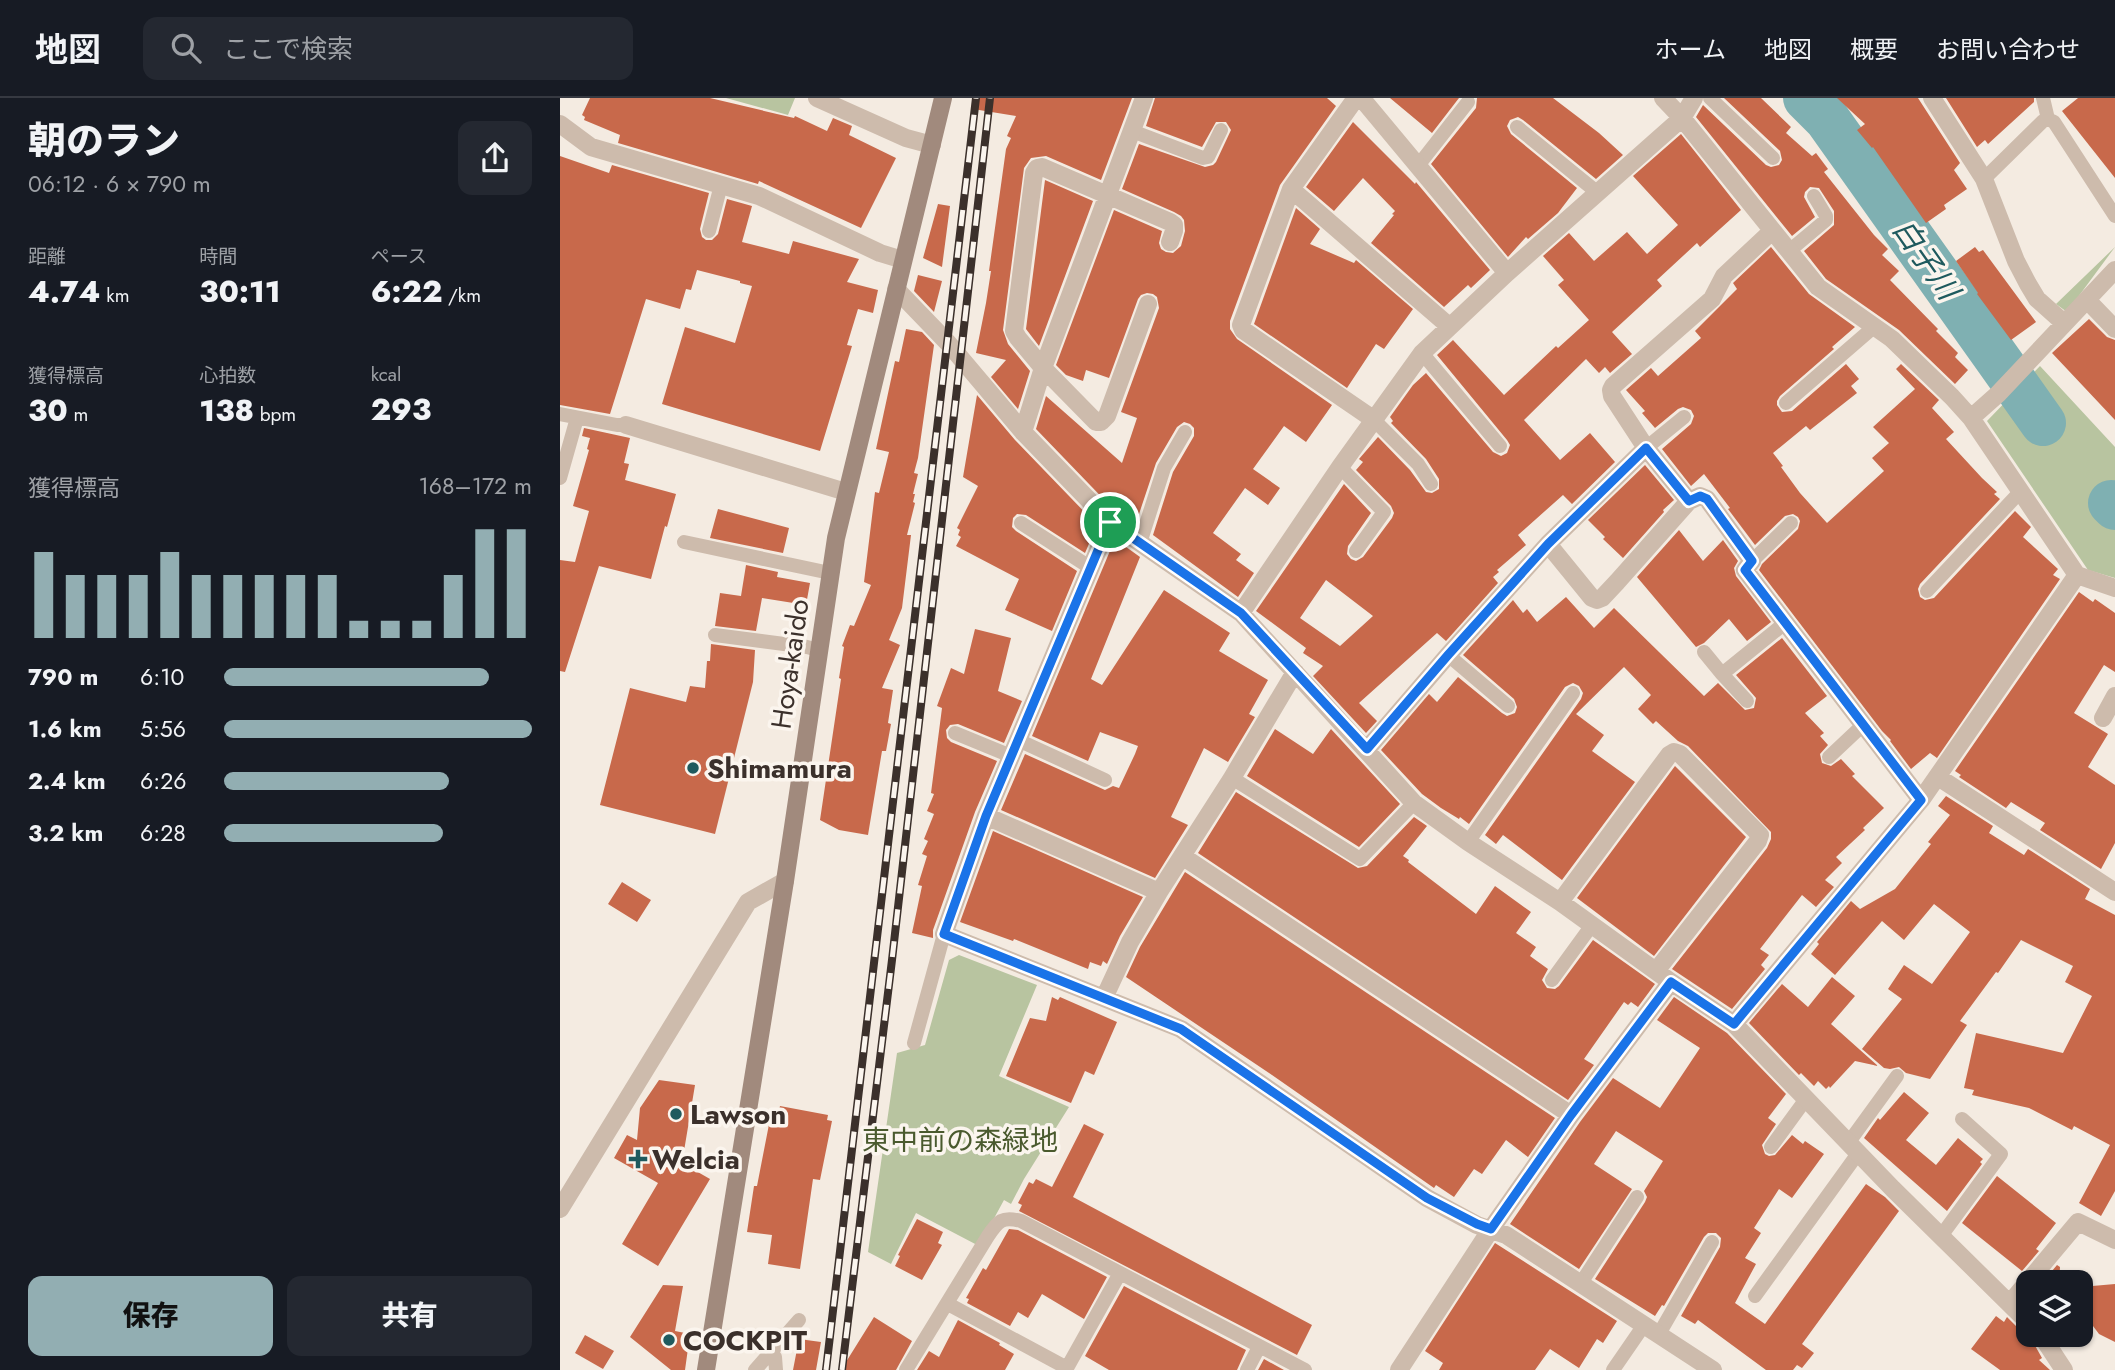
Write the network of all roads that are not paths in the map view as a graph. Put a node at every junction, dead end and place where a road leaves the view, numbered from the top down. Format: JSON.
{"nodes":[{"id":1,"x":817,"y":98,"type":"edge"},
{"id":2,"x":943,"y":98,"type":"edge"},
{"id":3,"x":1144,"y":98,"type":"edge"},
{"id":4,"x":1357,"y":98,"type":"edge"},
{"id":5,"x":1663,"y":98,"type":"edge"},
{"id":6,"x":1694,"y":98,"type":"edge"},
{"id":7,"x":1710,"y":98,"type":"edge"},
{"id":8,"x":1932,"y":98,"type":"edge"},
{"id":9,"x":2043,"y":98,"type":"edge"},
{"id":10,"x":1468,"y":102,"type":"dead end"},
{"id":11,"x":1682,"y":118,"type":"junction"},
{"id":12,"x":2048,"y":119,"type":"junction"},
{"id":13,"x":560,"y":124,"type":"edge"},
{"id":14,"x":1517,"y":127,"type":"dead end"},
{"id":15,"x":1221,"y":130,"type":"dead end"},
{"id":16,"x":1132,"y":131,"type":"junction"},
{"id":17,"x":932,"y":145,"type":"junction"},
{"id":18,"x":1773,"y":158,"type":"dead end"},
{"id":19,"x":1417,"y":167,"type":"junction"},
{"id":20,"x":1984,"y":179,"type":"junction"},
{"id":21,"x":721,"y":185,"type":"junction"},
{"id":22,"x":1291,"y":189,"type":"junction"},
{"id":23,"x":1598,"y":193,"type":"junction"},
{"id":24,"x":1109,"y":195,"type":"junction"},
{"id":25,"x":1814,"y":196,"type":"dead end"},
{"id":26,"x":2115,"y":216,"type":"edge"},
{"id":27,"x":709,"y":231,"type":"dead end"},
{"id":28,"x":1772,"y":231,"type":"junction"},
{"id":29,"x":1170,"y":242,"type":"dead end"},
{"id":30,"x":1789,"y":251,"type":"junction"},
{"id":31,"x":903,"y":260,"type":"junction"},
{"id":32,"x":2115,"y":270,"type":"edge"},
{"id":33,"x":1507,"y":273,"type":"junction"},
{"id":34,"x":896,"y":289,"type":"junction"},
{"id":35,"x":2088,"y":301,"type":"junction"},
{"id":36,"x":1148,"y":304,"type":"dead end"},
{"id":37,"x":2064,"y":323,"type":"junction"},
{"id":38,"x":1449,"y":326,"type":"junction"},
{"id":39,"x":1875,"y":326,"type":"junction"},
{"id":40,"x":2115,"y":329,"type":"edge"},
{"id":41,"x":1422,"y":353,"type":"junction"},
{"id":42,"x":1043,"y":368,"type":"junction"},
{"id":43,"x":1786,"y":403,"type":"dead end"},
{"id":44,"x":560,"y":414,"type":"edge"},
{"id":45,"x":1684,"y":417,"type":"dead end"},
{"id":46,"x":576,"y":418,"type":"junction"},
{"id":47,"x":1971,"y":418,"type":"junction"},
{"id":48,"x":1373,"y":419,"type":"junction"},
{"id":49,"x":626,"y":425,"type":"joint"},
{"id":50,"x":1023,"y":432,"type":"junction"},
{"id":51,"x":1185,"y":432,"type":"dead end"},
{"id":52,"x":1500,"y":446,"type":"dead end"},
{"id":53,"x":1646,"y":448,"type":"junction"},
{"id":54,"x":1339,"y":467,"type":"junction"},
{"id":55,"x":560,"y":478,"type":"edge"},
{"id":56,"x":1431,"y":484,"type":"dead end"},
{"id":57,"x":846,"y":492,"type":"junction"},
{"id":58,"x":2020,"y":492,"type":"junction"},
{"id":59,"x":1689,"y":501,"type":"junction"},
{"id":60,"x":1110,"y":522,"type":"junction"},
{"id":61,"x":1021,"y":523,"type":"dead end"},
{"id":62,"x":1791,"y":523,"type":"dead end"},
{"id":63,"x":684,"y":542,"type":"dead end"},
{"id":64,"x":1140,"y":543,"type":"junction"},
{"id":65,"x":1548,"y":544,"type":"junction"},
{"id":66,"x":1356,"y":551,"type":"dead end"},
{"id":67,"x":1752,"y":561,"type":"junction"},
{"id":68,"x":1091,"y":568,"type":"junction"},
{"id":69,"x":830,"y":573,"type":"junction"},
{"id":70,"x":2077,"y":575,"type":"junction"},
{"id":71,"x":2115,"y":588,"type":"edge"},
{"id":72,"x":1927,"y":591,"type":"dead end"},
{"id":73,"x":1241,"y":613,"type":"junction"},
{"id":74,"x":1785,"y":623,"type":"junction"},
{"id":75,"x":715,"y":635,"type":"dead end"},
{"id":76,"x":818,"y":650,"type":"junction"},
{"id":77,"x":1704,"y":652,"type":"dead end"},
{"id":78,"x":1448,"y":655,"type":"junction"},
{"id":79,"x":1295,"y":672,"type":"junction"},
{"id":80,"x":1722,"y":674,"type":"junction"},
{"id":81,"x":1573,"y":694,"type":"dead end"},
{"id":82,"x":2115,"y":696,"type":"edge"},
{"id":83,"x":1747,"y":701,"type":"dead end"},
{"id":84,"x":1508,"y":706,"type":"dead end"},
{"id":85,"x":2103,"y":718,"type":"dead end"},
{"id":86,"x":1863,"y":725,"type":"junction"},
{"id":87,"x":955,"y":733,"type":"dead end"},
{"id":88,"x":1015,"y":748,"type":"junction"},
{"id":89,"x":1367,"y":749,"type":"junction"},
{"id":90,"x":1829,"y":757,"type":"dead end"},
{"id":91,"x":1938,"y":777,"type":"junction"},
{"id":92,"x":1232,"y":778,"type":"junction"},
{"id":93,"x":1105,"y":780,"type":"dead end"},
{"id":94,"x":1921,"y":800,"type":"junction"},
{"id":95,"x":1414,"y":803,"type":"junction"},
{"id":96,"x":986,"y":816,"type":"junction"},
{"id":97,"x":1468,"y":842,"type":"junction"},
{"id":98,"x":1182,"y":856,"type":"junction"},
{"id":99,"x":785,"y":881,"type":"junction"},
{"id":100,"x":1159,"y":892,"type":"junction"},
{"id":101,"x":2115,"y":892,"type":"edge"},
{"id":102,"x":1560,"y":902,"type":"junction"},
{"id":103,"x":1592,"y":925,"type":"junction"},
{"id":104,"x":944,"y":934,"type":"junction"},
{"id":105,"x":1656,"y":971,"type":"junction"},
{"id":106,"x":1552,"y":980,"type":"dead end"},
{"id":107,"x":1671,"y":982,"type":"junction"},
{"id":108,"x":1104,"y":998,"type":"junction"},
{"id":109,"x":1734,"y":1024,"type":"junction"},
{"id":110,"x":914,"y":1043,"type":"dead end"},
{"id":111,"x":1897,"y":1076,"type":"dead end"},
{"id":112,"x":1806,"y":1099,"type":"junction"},
{"id":113,"x":1571,"y":1115,"type":"junction"},
{"id":114,"x":1962,"y":1119,"type":"dead end"},
{"id":115,"x":1771,"y":1147,"type":"dead end"},
{"id":116,"x":1854,"y":1147,"type":"junction"},
{"id":117,"x":1637,"y":1197,"type":"dead end"},
{"id":118,"x":560,"y":1209,"type":"edge"},
{"id":119,"x":1491,"y":1229,"type":"junction"},
{"id":120,"x":1941,"y":1236,"type":"junction"},
{"id":121,"x":2115,"y":1240,"type":"edge"},
{"id":122,"x":1712,"y":1242,"type":"dead end"},
{"id":123,"x":1121,"y":1273,"type":"junction"},
{"id":124,"x":1581,"y":1283,"type":"junction"},
{"id":125,"x":1755,"y":1296,"type":"dead end"},
{"id":126,"x":2010,"y":1303,"type":"junction"},
{"id":127,"x":948,"y":1304,"type":"junction"},
{"id":128,"x":2016,"y":1309,"type":"edge"},
{"id":129,"x":799,"y":1320,"type":"dead end"},
{"id":130,"x":1651,"y":1329,"type":"junction"},
{"id":131,"x":1259,"y":1347,"type":"junction"},
{"id":132,"x":2049,"y":1347,"type":"edge"},
{"id":133,"x":771,"y":1352,"type":"junction"},
{"id":134,"x":1407,"y":1367,"type":"edge"},
{"id":135,"x":1068,"y":1369,"type":"edge"},
{"id":136,"x":1711,"y":1369,"type":"edge"},
{"id":137,"x":706,"y":1370,"type":"edge"},
{"id":138,"x":755,"y":1370,"type":"edge"},
{"id":139,"x":775,"y":1370,"type":"edge"},
{"id":140,"x":906,"y":1370,"type":"edge"},
{"id":141,"x":1247,"y":1370,"type":"edge"},
{"id":142,"x":1305,"y":1370,"type":"edge"},
{"id":143,"x":1613,"y":1370,"type":"edge"},
{"id":144,"x":2064,"y":1370,"type":"edge"}],
"edges":[{"from":1,"to":17,"type":"street"},
{"from":2,"to":17,"type":"main road","name":"Hoya-kaido"},
{"from":3,"to":16,"type":"street"},
{"from":4,"to":19,"type":"street"},
{"from":4,"to":22,"type":"street"},
{"from":5,"to":11,"type":"street"},
{"from":6,"to":11,"type":"street"},
{"from":7,"to":18,"type":"lane"},
{"from":8,"to":20,"type":"street"},
{"from":9,"to":12,"type":"lane"},
{"from":10,"to":19,"type":"lane"},
{"from":11,"to":23,"type":"street"},
{"from":11,"to":28,"type":"street"},
{"from":12,"to":20,"type":"lane"},
{"from":12,"to":26,"type":"lane"},
{"from":13,"to":21,"type":"street"},
{"from":14,"to":23,"type":"lane"},
{"from":15,"to":16,"type":"lane"},
{"from":16,"to":24,"type":"street"},
{"from":17,"to":31,"type":"main road","name":"Hoya-kaido"},
{"from":19,"to":33,"type":"street"},
{"from":20,"to":37,"type":"street"},
{"from":21,"to":27,"type":"lane"},
{"from":21,"to":31,"type":"street"},
{"from":22,"to":38,"type":"street"},
{"from":22,"to":48,"type":"street"},
{"from":23,"to":33,"type":"street"},
{"from":24,"to":29,"type":"street"},
{"from":24,"to":42,"type":"street"},
{"from":24,"to":42,"type":"street"},
{"from":25,"to":30,"type":"lane"},
{"from":28,"to":30,"type":"street"},
{"from":28,"to":53,"type":"street"},
{"from":30,"to":39,"type":"street"},
{"from":31,"to":34,"type":"main road","name":"Hoya-kaido"},
{"from":32,"to":35,"type":"street"},
{"from":33,"to":38,"type":"street"},
{"from":34,"to":50,"type":"street"},
{"from":34,"to":57,"type":"main road","name":"Hoya-kaido"},
{"from":35,"to":37,"type":"street"},
{"from":35,"to":40,"type":"street"},
{"from":36,"to":42,"type":"street"},
{"from":37,"to":47,"type":"street"},
{"from":38,"to":41,"type":"street"},
{"from":39,"to":43,"type":"lane"},
{"from":39,"to":47,"type":"street"},
{"from":41,"to":48,"type":"street"},
{"from":41,"to":52,"type":"lane"},
{"from":42,"to":50,"type":"street"},
{"from":44,"to":46,"type":"lane"},
{"from":45,"to":53,"type":"lane"},
{"from":46,"to":49,"type":"lane"},
{"from":46,"to":55,"type":"lane"},
{"from":47,"to":58,"type":"street"},
{"from":48,"to":54,"type":"street"},
{"from":48,"to":56,"type":"lane"},
{"from":49,"to":57,"type":"street"},
{"from":50,"to":60,"type":"street"},
{"from":51,"to":64,"type":"lane"},
{"from":53,"to":59,"type":"street"},
{"from":53,"to":65,"type":"street"},
{"from":54,"to":66,"type":"lane"},
{"from":54,"to":73,"type":"street"},
{"from":57,"to":69,"type":"main road","name":"Hoya-kaido"},
{"from":58,"to":70,"type":"street"},
{"from":58,"to":72,"type":"lane"},
{"from":59,"to":65,"type":"street"},
{"from":59,"to":67,"type":"street"},
{"from":60,"to":64,"type":"street"},
{"from":60,"to":68,"type":"street"},
{"from":61,"to":68,"type":"lane"},
{"from":62,"to":67,"type":"lane"},
{"from":63,"to":69,"type":"lane"},
{"from":64,"to":73,"type":"street"},
{"from":65,"to":78,"type":"street"},
{"from":67,"to":74,"type":"street"},
{"from":68,"to":88,"type":"street"},
{"from":69,"to":76,"type":"main road","name":"Hoya-kaido"},
{"from":70,"to":71,"type":"street"},
{"from":70,"to":91,"type":"street"},
{"from":73,"to":79,"type":"street"},
{"from":74,"to":80,"type":"lane"},
{"from":74,"to":86,"type":"street"},
{"from":75,"to":76,"type":"lane"},
{"from":76,"to":99,"type":"main road","name":"Hoya-kaido"},
{"from":77,"to":80,"type":"lane"},
{"from":78,"to":84,"type":"lane"},
{"from":78,"to":89,"type":"street"},
{"from":79,"to":89,"type":"street"},
{"from":79,"to":92,"type":"street"},
{"from":80,"to":83,"type":"lane"},
{"from":81,"to":97,"type":"lane"},
{"from":82,"to":85,"type":"street"},
{"from":86,"to":90,"type":"lane"},
{"from":86,"to":94,"type":"street"},
{"from":87,"to":88,"type":"lane"},
{"from":88,"to":93,"type":"lane"},
{"from":88,"to":96,"type":"street"},
{"from":89,"to":95,"type":"street"},
{"from":91,"to":94,"type":"street"},
{"from":91,"to":101,"type":"street"},
{"from":92,"to":95,"type":"lane"},
{"from":92,"to":98,"type":"street"},
{"from":94,"to":109,"type":"street"},
{"from":95,"to":97,"type":"street"},
{"from":96,"to":100,"type":"street"},
{"from":96,"to":104,"type":"street"},
{"from":97,"to":102,"type":"street"},
{"from":98,"to":100,"type":"street"},
{"from":98,"to":113,"type":"street"},
{"from":99,"to":118,"type":"street"},
{"from":99,"to":137,"type":"main road","name":"Hoya-kaido"},
{"from":100,"to":108,"type":"street"},
{"from":102,"to":103,"type":"street"},
{"from":102,"to":105,"type":"street"},
{"from":103,"to":105,"type":"street"},
{"from":103,"to":106,"type":"lane"},
{"from":104,"to":108,"type":"street"},
{"from":104,"to":110,"type":"lane"},
{"from":105,"to":107,"type":"street"},
{"from":107,"to":109,"type":"street"},
{"from":107,"to":113,"type":"street"},
{"from":108,"to":119,"type":"street"},
{"from":109,"to":112,"type":"street"},
{"from":111,"to":116,"type":"lane"},
{"from":112,"to":115,"type":"lane"},
{"from":112,"to":116,"type":"street"},
{"from":113,"to":119,"type":"street"},
{"from":114,"to":120,"type":"lane"},
{"from":116,"to":120,"type":"street"},
{"from":116,"to":125,"type":"lane"},
{"from":117,"to":124,"type":"lane"},
{"from":119,"to":124,"type":"street"},
{"from":119,"to":134,"type":"street"},
{"from":120,"to":126,"type":"street"},
{"from":121,"to":126,"type":"street"},
{"from":122,"to":130,"type":"lane"},
{"from":123,"to":127,"type":"lane"},
{"from":123,"to":131,"type":"lane"},
{"from":123,"to":135,"type":"lane"},
{"from":124,"to":130,"type":"street"},
{"from":126,"to":128,"type":"street"},
{"from":127,"to":135,"type":"lane"},
{"from":127,"to":140,"type":"lane"},
{"from":129,"to":133,"type":"lane"},
{"from":130,"to":136,"type":"street"},
{"from":130,"to":143,"type":"lane"},
{"from":131,"to":141,"type":"lane"},
{"from":131,"to":142,"type":"lane"},
{"from":132,"to":144,"type":"street"},
{"from":133,"to":138,"type":"lane"},
{"from":133,"to":139,"type":"lane"}]}
